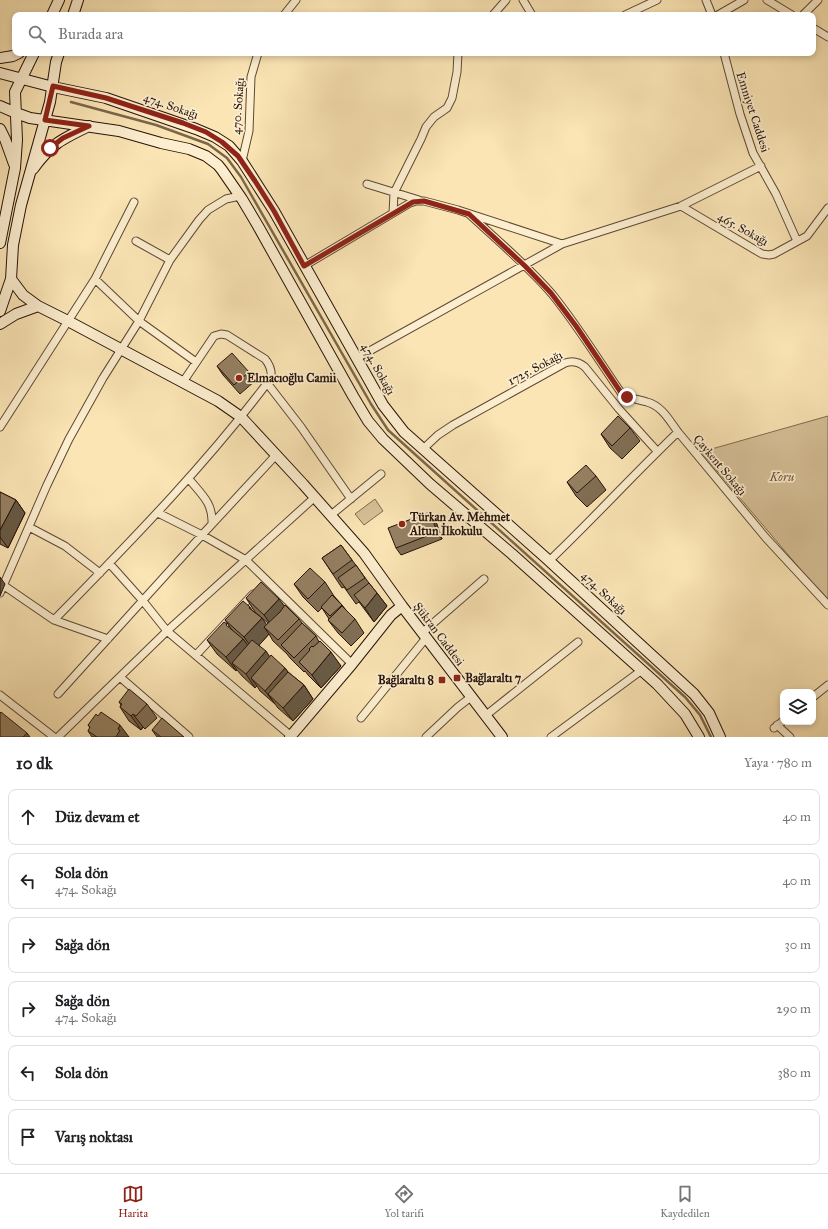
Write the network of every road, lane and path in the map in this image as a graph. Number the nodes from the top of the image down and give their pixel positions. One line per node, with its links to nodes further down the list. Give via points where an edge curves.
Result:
1 (59, 0): 11 (street)
2 (78, 0): 12 (street)
3 (296, 0): 13 (street)
4 (506, 0): 14 (street)
5 (523, 0): 15 (street)
6 (657, 0): 16 (street)
7 (706, 0): 17 (street)
8 (744, 0): 18 (street)
9 (768, 0): 19 (street)
10 (818, 0): 20 (street)
11 (53, 12)
12 (74, 12)
13 (286, 12)
14 (496, 12)
15 (530, 12)
16 (631, 12)
17 (711, 12)
18 (723, 12)
19 (787, 12)
20 (806, 12)
21 (816, 30): 22 (street)
22 (828, 37)
23 (13, 56): 29 (street)
24 (33, 56): 31 (street)
25 (58, 56): 32 (street)
26 (257, 56): 38 (street, 470. Sokağı, via 251,77 249,131)
27 (458, 56): 43 (street, via 452,98 447,108 434,117 426,127)
28 (725, 56): 39 (street, Emniyet Caddesi, via 745,128)
29 (0, 58)
30 (0, 73): 31 (street, 474. Sokağı)
31 (22, 78): 32 (street, 474. Sokağı); 34 (street, via 15,92)
32 (53, 86): 35 (street); 38 (street, 474. Sokağı, via 106,98 196,128 222,142)
33 (0, 106): 34 (street, 474. Sokağı)
34 (16, 113): 35 (street, 474. Sokağı); 40 (street)
35 (45, 120): 36 (street, 474. Sokağı); 41 (street)
36 (89, 126): 41 (street, via 63,138 50,148); 44 (street, 474. Sokağı, via 189,149 206,156 222,170)
37 (0, 129): 40 (street)
38 (242, 161): 56 (street, 474. Sokağı, via 274,211)
39 (761, 166): 47 (street); 52 (street, Emniyet Caddesi)
40 (15, 168): 53 (street)
41 (28, 177): 58 (street, via 13,246)
42 (367, 184): 43 (street)
43 (394, 192): 45 (street); 49 (street)
44 (240, 196): 55 (street, via 219,202 204,215); 104 (street, 474. Sokağı, via 274,252 353,396 378,433 430,484)
45 (420, 201): 49 (street, via 410,203); 50 (street)
46 (134, 202): 59 (street)
47 (681, 206): 52 (street, 465. Sokağı, via 765,255 774,254); 54 (street)
48 (828, 208): 52 (street, 465. Sokağı, via 807,236)
49 (393, 213): 56 (street)
50 (469, 214): 54 (street); 57 (street)
51 (136, 241): 55 (street)
52 (797, 241)
53 (0, 243)
54 (562, 244): 57 (street)
55 (170, 260): 63 (street)
56 (304, 266): 66 (street, 474. Sokağı)
57 (525, 266): 66 (street); 72 (street, via 564,310 622,394 652,403 662,410)
58 (11, 278): 60 (street, via 23,294); 61 (street)
59 (95, 279): 62 (street); 63 (street)
60 (38, 306): 62 (street); 64 (street, via 16,314)
61 (0, 311)
62 (68, 321): 65 (street); 71 (street)
63 (139, 321): 65 (street); 67 (street)
64 (0, 324)
65 (121, 349): 68 (street); 83 (street, via 69,439)
66 (357, 358): 73 (street, 474. Sokağı, via 390,415)
67 (196, 362): 68 (street); 69 (street, via 214,336 227,335 267,362 271,374)
68 (183, 382): 70 (street, via 218,401)
69 (267, 383): 70 (street); 79 (street)
70 (241, 418): 75 (street); 77 (street)
71 (0, 427)
72 (678, 432): 74 (street, Çaykent Sokağı); 96 (street, Çaykent Sokağı, via 766,538)
73 (423, 449): 74 (street, 1725. Sokağı, via 453,425 573,361 585,367); 86 (street, 474. Sokağı)
74 (657, 451): 86 (street, Çaykent Sokağı)
75 (276, 455): 78 (street); 82 (street)
76 (381, 474): 79 (street)
77 (189, 479): 80 (street); 82 (street, via 209,504)
78 (315, 497): 81 (street); 85 (street)
79 (351, 499): 81 (street)
80 (158, 512): 84 (street); 87 (street)
81 (331, 515): 97 (street, via 364,553)
82 (212, 523): 84 (street)
83 (29, 527): 89 (street, via 65,546); 90 (street)
84 (202, 535): 85 (street); 95 (street)
85 (246, 560): 92 (street); 99 (street)
86 (549, 561): 104 (street, 474. Sokağı)
87 (110, 563): 89 (street); 95 (street)
88 (0, 571): 90 (street)
89 (100, 573): 98 (street)
90 (8, 575): 93 (street)
91 (484, 579): 100 (street)
92 (266, 580): 103 (street); 105 (street)
93 (4, 585): 94 (street); 98 (street)
94 (0, 593)
95 (143, 601): 99 (street); 101 (street)
96 (828, 605)
97 (402, 606): 100 (street, Şükran Caddesi); 105 (street, Şükran Caddesi, via 390,615)
98 (54, 620): 101 (street)
99 (167, 631): 103 (street); 106 (street)
100 (424, 636): 111 (street, Şükran Caddesi); 113 (street)
101 (108, 639): 108 (street)
102 (578, 642): 112 (street)
103 (196, 655): 115 (street)
104 (648, 663): 121 (street); 122 (street, 474. Sokağı); 123 (street, 474. Sokağı, via 700,700)
105 (352, 664): 115 (street, Şükran Caddesi)
106 (120, 677): 117 (street); 118 (street)
107 (828, 685): 110 (street)
108 (58, 694)
109 (0, 695): 116 (street)
110 (816, 695)
111 (471, 697): 112 (street, Şükran Caddesi); 119 (street)
112 (485, 716): 120 (street, Şükran Caddesi)
113 (361, 718)
114 (778, 725): 124 (street)
115 (291, 736)
116 (54, 737)
117 (58, 737)
118 (189, 737)
119 (426, 737)
120 (502, 737)
121 (551, 737)
122 (699, 737)
123 (720, 737)
124 (790, 737)

